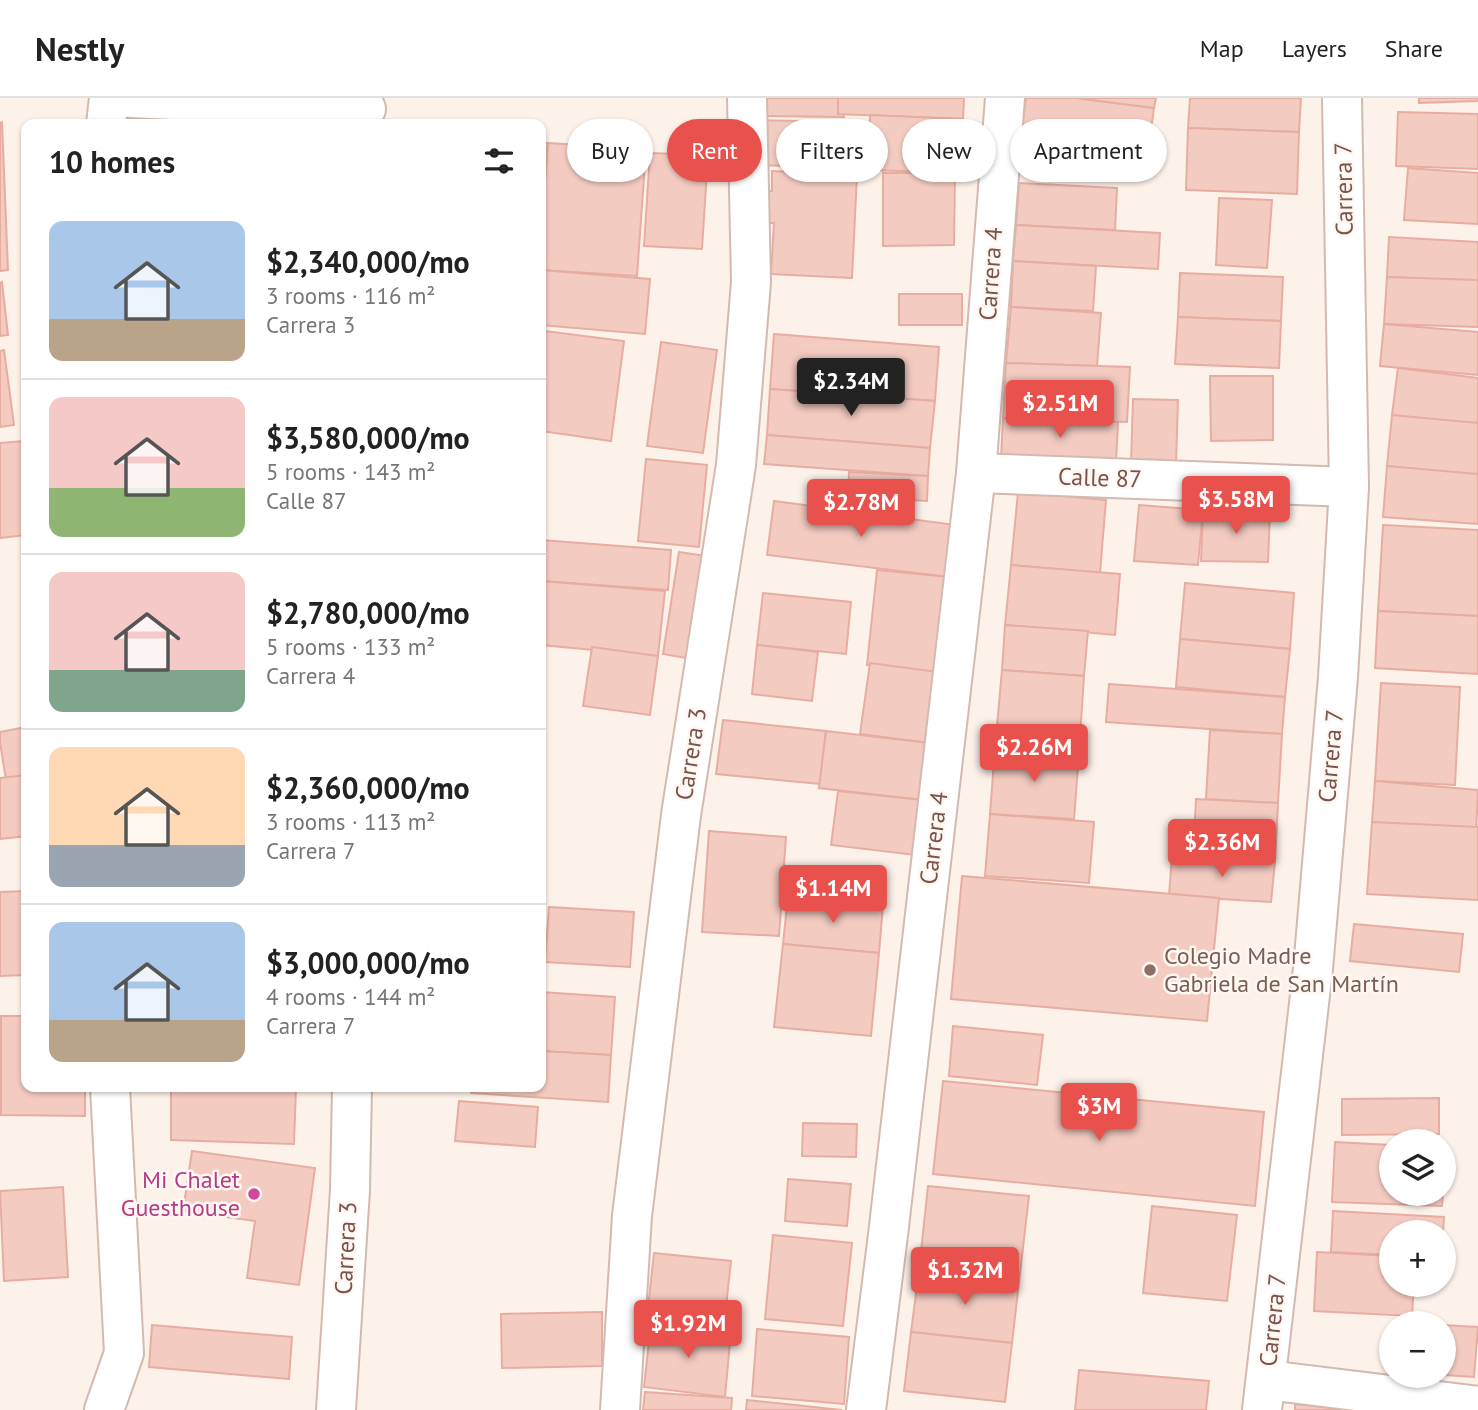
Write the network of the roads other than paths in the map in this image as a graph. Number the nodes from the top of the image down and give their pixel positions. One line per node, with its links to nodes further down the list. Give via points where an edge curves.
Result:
1 (109, 98): 7 (street)
2 (130, 98): 6 (street)
3 (747, 98): 16 (street, Carrera 3, via 751,282 736,465 681,815 632,1216)
4 (1005, 98): 8 (street, Carrera 4)
5 (1342, 98): 9 (street, Carrera 7)
6 (366, 110)
7 (107, 119)
8 (976, 473): 9 (street, Calle 87); 17 (street, Carrera 4)
9 (1349, 487): 12 (street, Carrera 7, via 1313,969)
10 (110, 1092): 14 (street, via 124,1353)
11 (352, 1092): 15 (street, Carrera 3)
12 (1264, 1395): 13 (street)
13 (1478, 1406)
14 (104, 1410)
15 (336, 1410)
16 (620, 1410)
17 (866, 1410)

